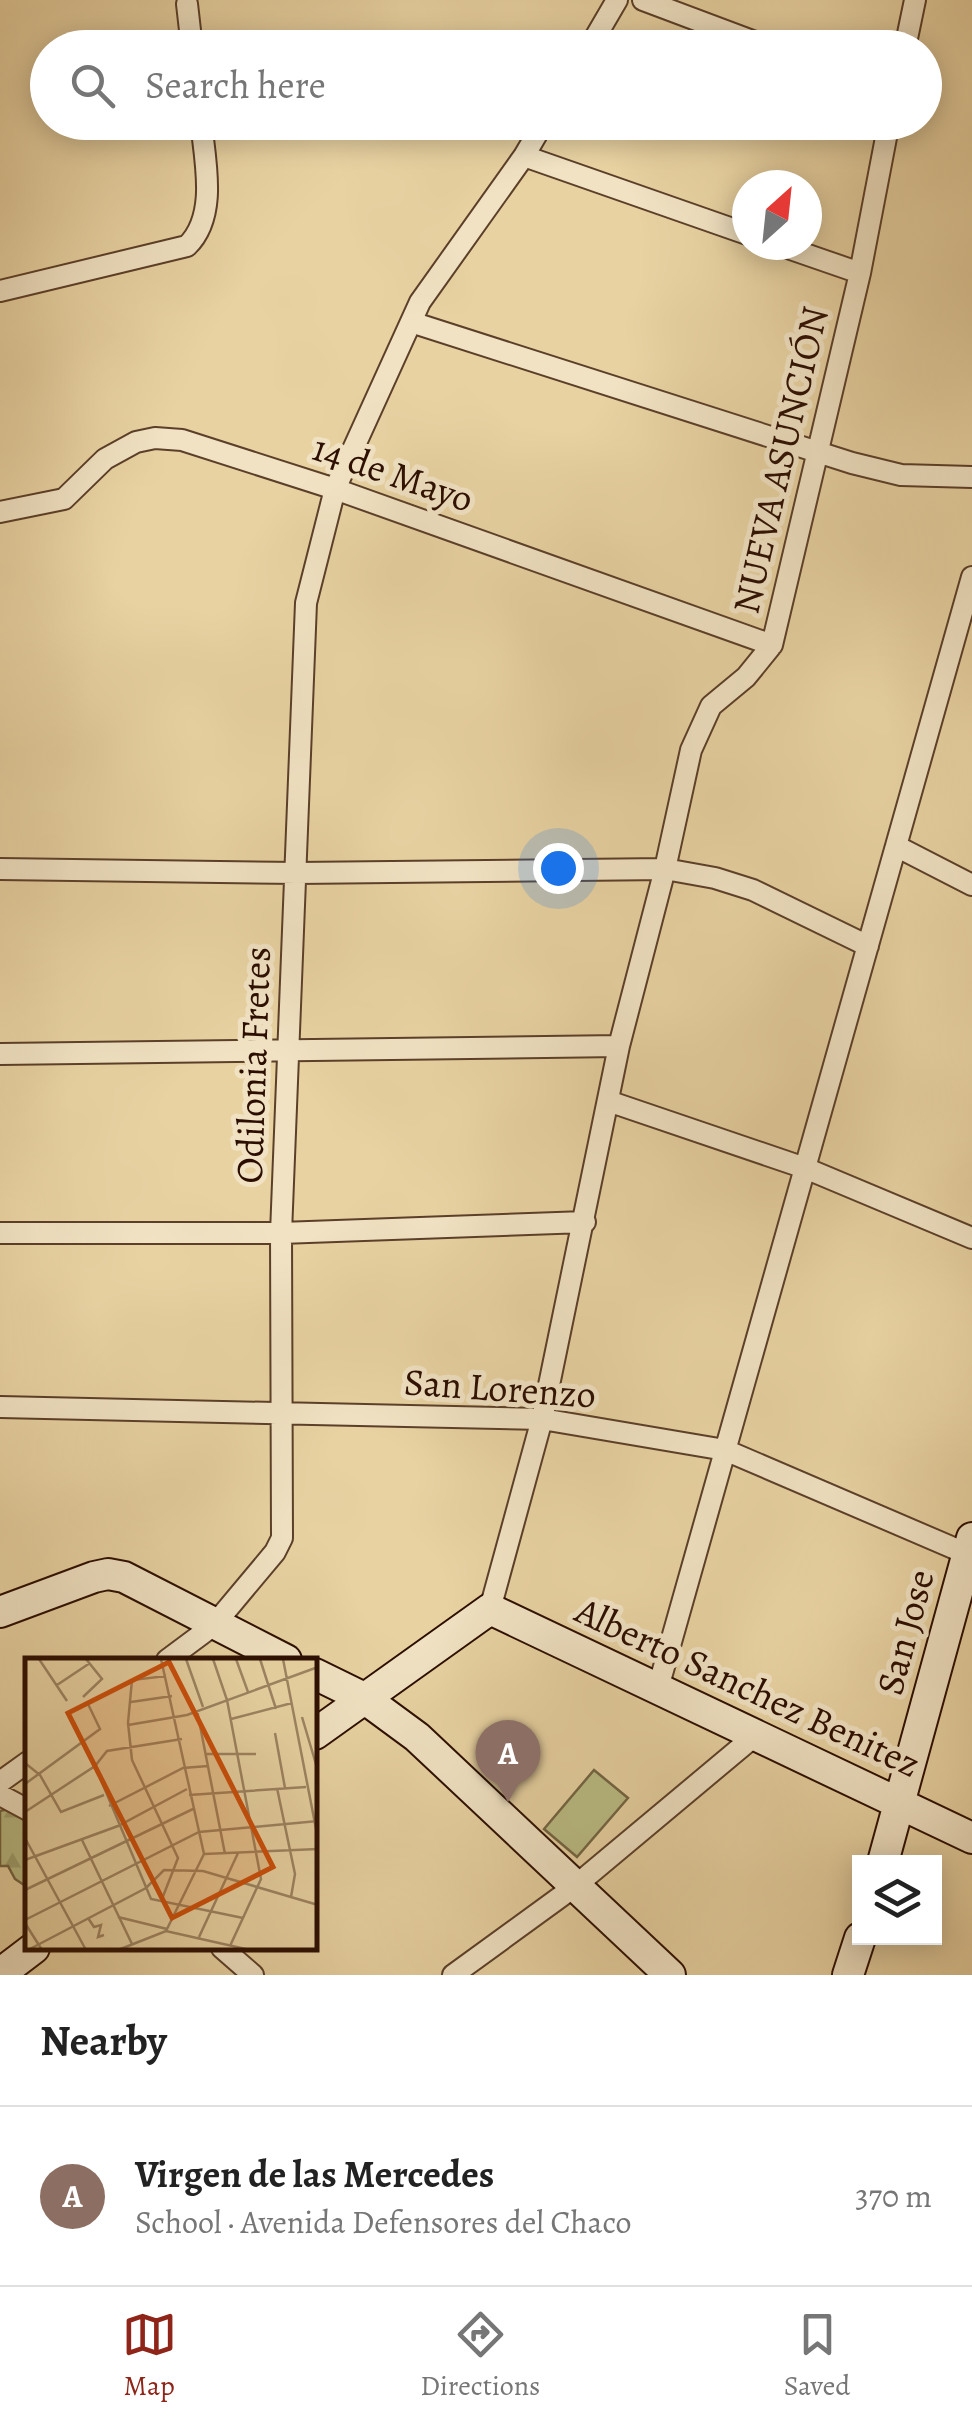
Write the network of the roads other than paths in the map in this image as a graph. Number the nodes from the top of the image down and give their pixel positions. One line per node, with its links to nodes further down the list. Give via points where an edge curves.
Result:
1 (617, 0): 6 (street)
2 (643, 0): 7 (street)
3 (915, 0): 8 (street)
4 (188, 4): 5 (street)
5 (190, 30)
6 (600, 30)
7 (724, 30)
8 (908, 30)
9 (203, 140): 16 (street, via 205,209 200,233 187,246)
10 (533, 140): 12 (street, Odilonia Fretes)
11 (886, 140): 15 (street, NUEVA ASUNCIÓN)
12 (524, 156): 13 (street); 17 (street, Odilonia Fretes)
13 (732, 229)
14 (821, 260): 15 (street)
15 (860, 274): 18 (street, NUEVA ASUNCIÓN)
16 (0, 291)
17 (411, 322): 18 (street); 20 (street, Odilonia Fretes)
18 (816, 451): 19 (street, via 901,474); 23 (street, NUEVA ASUNCIÓN)
19 (972, 478)
20 (335, 489): 21 (street, 14 de Mayo, via 182,440 155,438 105,459 64,499); 23 (street, 14 de Mayo); 27 (street, Odilonia Fretes, via 306,603)
21 (0, 515)
22 (972, 577): 24 (street)
23 (772, 645): 26 (street, NUEVA ASUNCIÓN, via 711,706 691,750)
24 (896, 846): 28 (street); 29 (street)
25 (0, 869): 27 (street)
26 (665, 870): 27 (street); 29 (street, via 752,890); 30 (street, NUEVA ASUNCIÓN)
27 (297, 872): 31 (street, Odilonia Fretes)
28 (972, 884)
29 (868, 946): 34 (street)
30 (619, 1046): 31 (street); 33 (street, NUEVA ASUNCIÓN)
31 (286, 1052): 32 (street); 37 (street, Odilonia Fretes)
32 (0, 1054)
33 (608, 1101): 34 (street); 35 (street, NUEVA ASUNCIÓN)
34 (805, 1168): 38 (street); 42 (street)
35 (585, 1222): 37 (street); 41 (street, NUEVA ASUNCIÓN)
36 (0, 1233): 37 (street)
37 (281, 1233): 40 (street, Odilonia Fretes)
38 (972, 1238)
39 (0, 1407): 40 (street, San Lorenzo)
40 (281, 1414): 41 (street, San Lorenzo); 46 (street, Odilonia Fretes, via 282,1538)
41 (542, 1419): 42 (street, San Lorenzo); 44 (street, NUEVA ASUNCIÓN)
42 (726, 1450): 43 (street, San Lorenzo); 50 (street)
43 (970, 1550): 57 (street, San Jose)
44 (490, 1609): 50 (street, Alberto Sanchez Benitez); 51 (street)
45 (0, 1612): 46 (street, via 108,1574)
46 (214, 1625): 47 (street, Odilonia Fretes); 48 (street)
47 (170, 1658)
48 (282, 1658)
49 (318, 1675): 51 (street)
50 (658, 1688): 53 (street, Alberto Sanchez Benitez)
51 (364, 1698): 52 (street); 61 (street, via 417,1737)
52 (318, 1732)
53 (757, 1734): 57 (street, Alberto Sanchez Benitez); 61 (street)
54 (25, 1764): 55 (street)
55 (0, 1782)
56 (0, 1795): 58 (street)
57 (900, 1804): 59 (street, Alberto Sanchez Benitez); 60 (street, San Jose)
58 (25, 1808)
59 (972, 1838)
60 (884, 1855)
61 (574, 1886): 67 (street); 68 (street)
62 (858, 1945): 69 (street)
63 (31, 1950): 65 (street)
64 (224, 1950): 66 (street)
65 (0, 1974)
66 (253, 1975)
67 (454, 1975)
68 (670, 1975)
69 (848, 1975)

